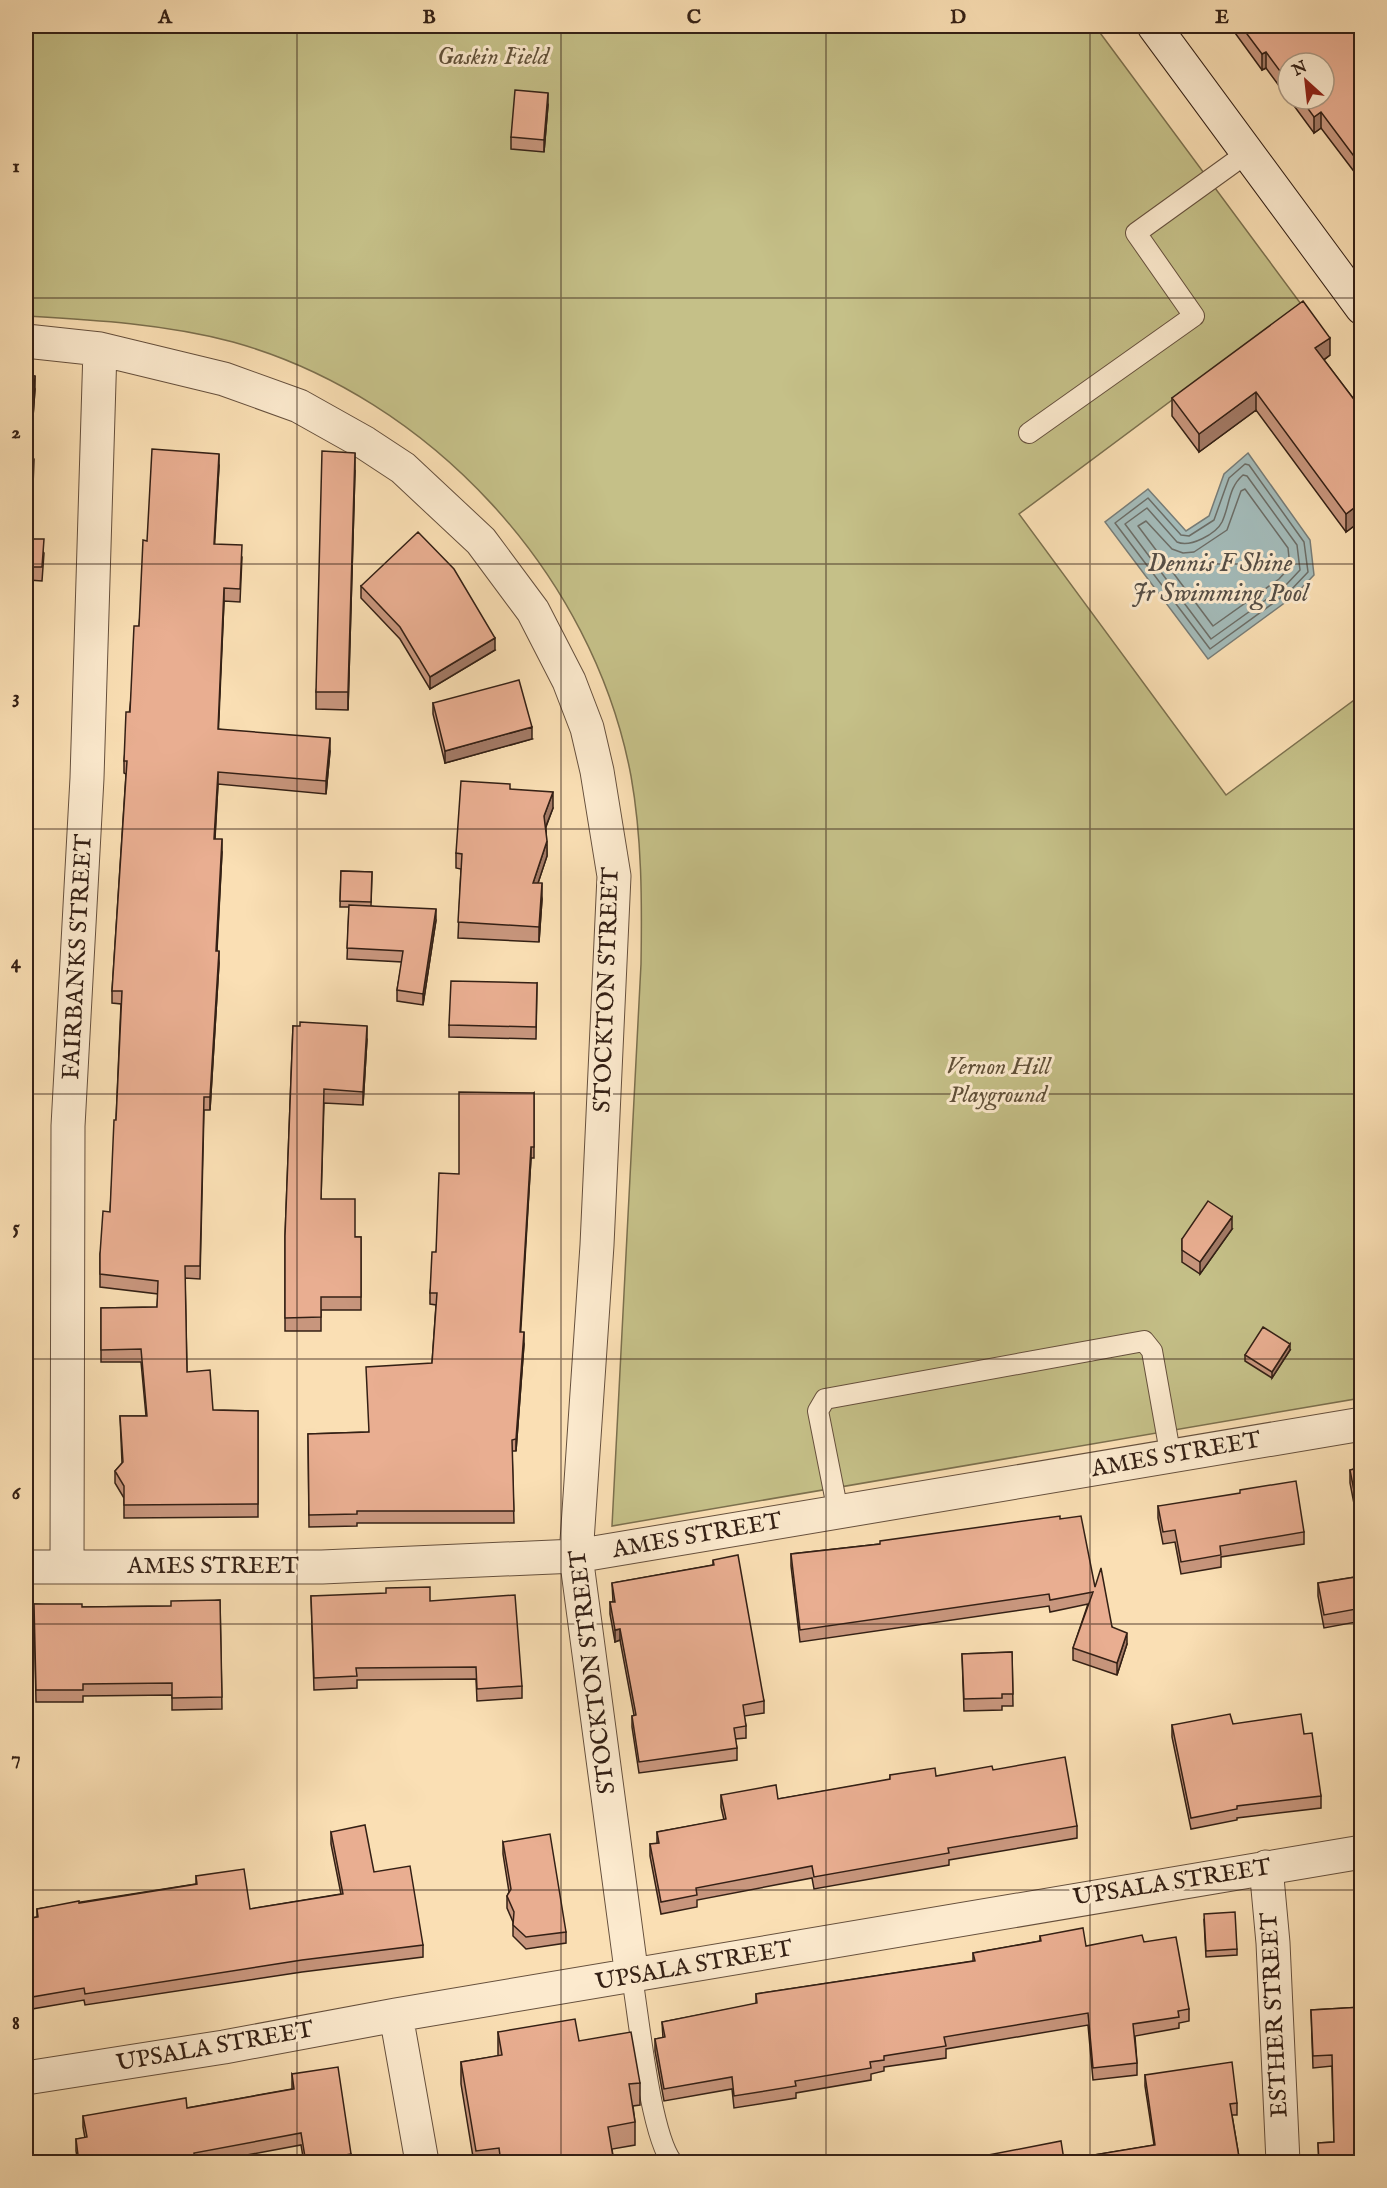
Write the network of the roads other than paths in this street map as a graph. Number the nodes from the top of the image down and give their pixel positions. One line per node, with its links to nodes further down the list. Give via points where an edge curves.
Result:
1 (1154, 26): 2 (street)
2 (1247, 153): 3 (street); 6 (lane, via 1136,233 1194,316)
3 (1362, 308)
4 (26, 341): 5 (street, STOCKTON STREET)
5 (100, 349): 10 (street, STOCKTON STREET, via 205,373 269,394 299,406 403,468 487,550 533,611 569,681 587,728 597,771 614,876 597,1245); 11 (street, FAIRBANKS STREET, via 87,778 68,1126)
6 (1029, 433)
7 (1362, 1424): 8 (street, AMES STREET)
8 (1171, 1458): 9 (street, AMES STREET); 9 (lane, via 1152,1351 1144,1341 825,1399 818,1411)
9 (838, 1512): 10 (street, AMES STREET)
10 (576, 1556): 11 (street, AMES STREET, via 322,1567); 15 (street, STOCKTON STREET)
11 (67, 1565): 12 (street, AMES STREET)
12 (26, 1567)
13 (1362, 1852): 14 (street, UPSALA STREET)
14 (1266, 1867): 15 (street, UPSALA STREET); 20 (street, ESTHER STREET)
15 (632, 1977): 16 (street, UPSALA STREET); 19 (lane, via 654,2108 664,2152)
16 (396, 2015): 17 (street, UPSALA STREET); 18 (street)
17 (26, 2078)
18 (423, 2163)
19 (672, 2163)
20 (1283, 2163)

